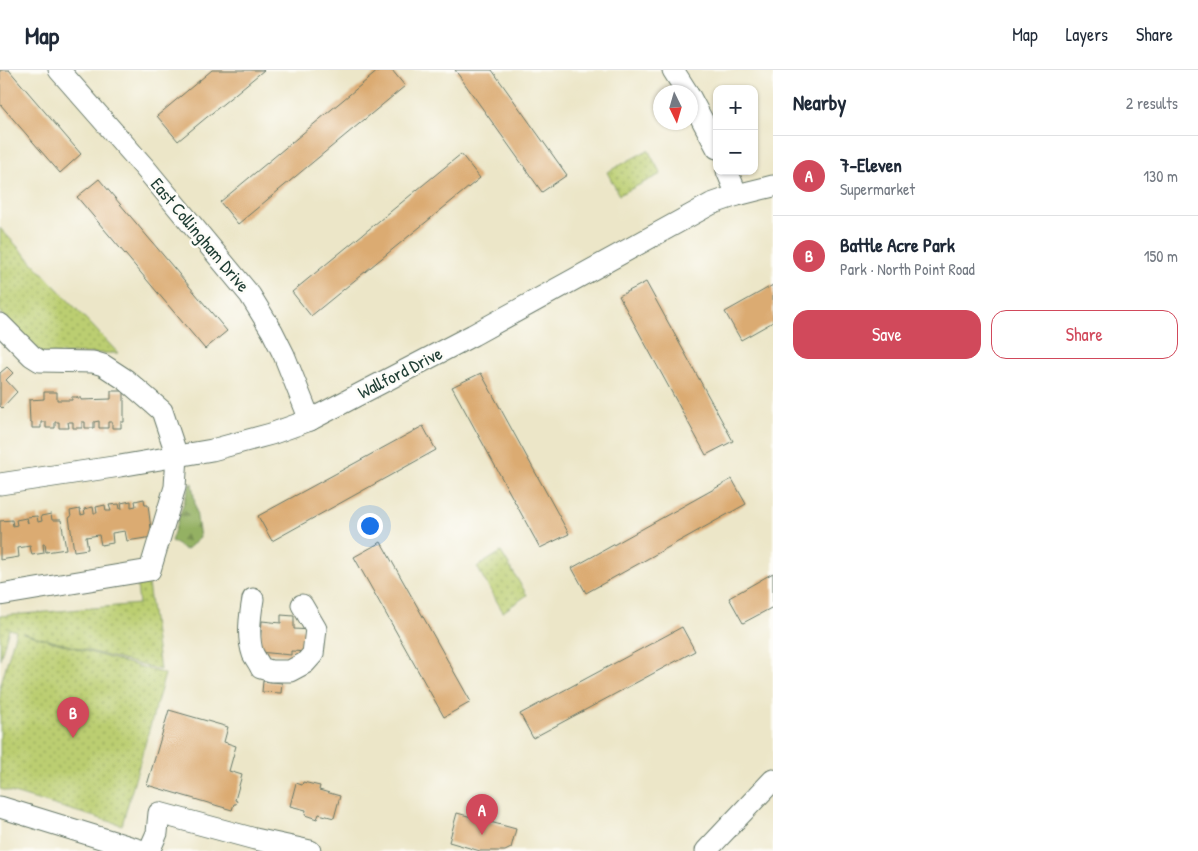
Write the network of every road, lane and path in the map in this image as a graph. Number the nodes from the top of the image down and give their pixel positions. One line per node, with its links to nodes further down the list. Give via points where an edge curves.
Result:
1 (59, 70): 10 (street, East Collingham Drive, via 250,295 284,355)
2 (673, 70): 3 (street)
3 (683, 85)
4 (698, 112): 5 (street)
5 (713, 140)
6 (729, 175): 8 (street)
7 (773, 186): 8 (street, Wallford Drive)
8 (737, 195): 10 (street, Wallford Drive, via 711,204)
9 (0, 324): 11 (street, via 40,361 93,362 126,380 162,411)
10 (310, 420): 11 (street, Wallford Drive, via 234,445)
11 (176, 456): 12 (street, Wallford Drive); 13 (street, via 175,487 150,570)
12 (0, 484)
13 (0, 595)
14 (253, 599): 15 (street, via 250,613 253,653 261,668 271,671 290,670 305,663 313,654 316,629)
15 (302, 605)
16 (773, 780): 22 (street)
17 (0, 807): 19 (street)
18 (264, 846): 20 (street, via 159,813 157,833); 21 (street)
19 (143, 851)
20 (149, 851)
21 (309, 851)
22 (706, 851)

